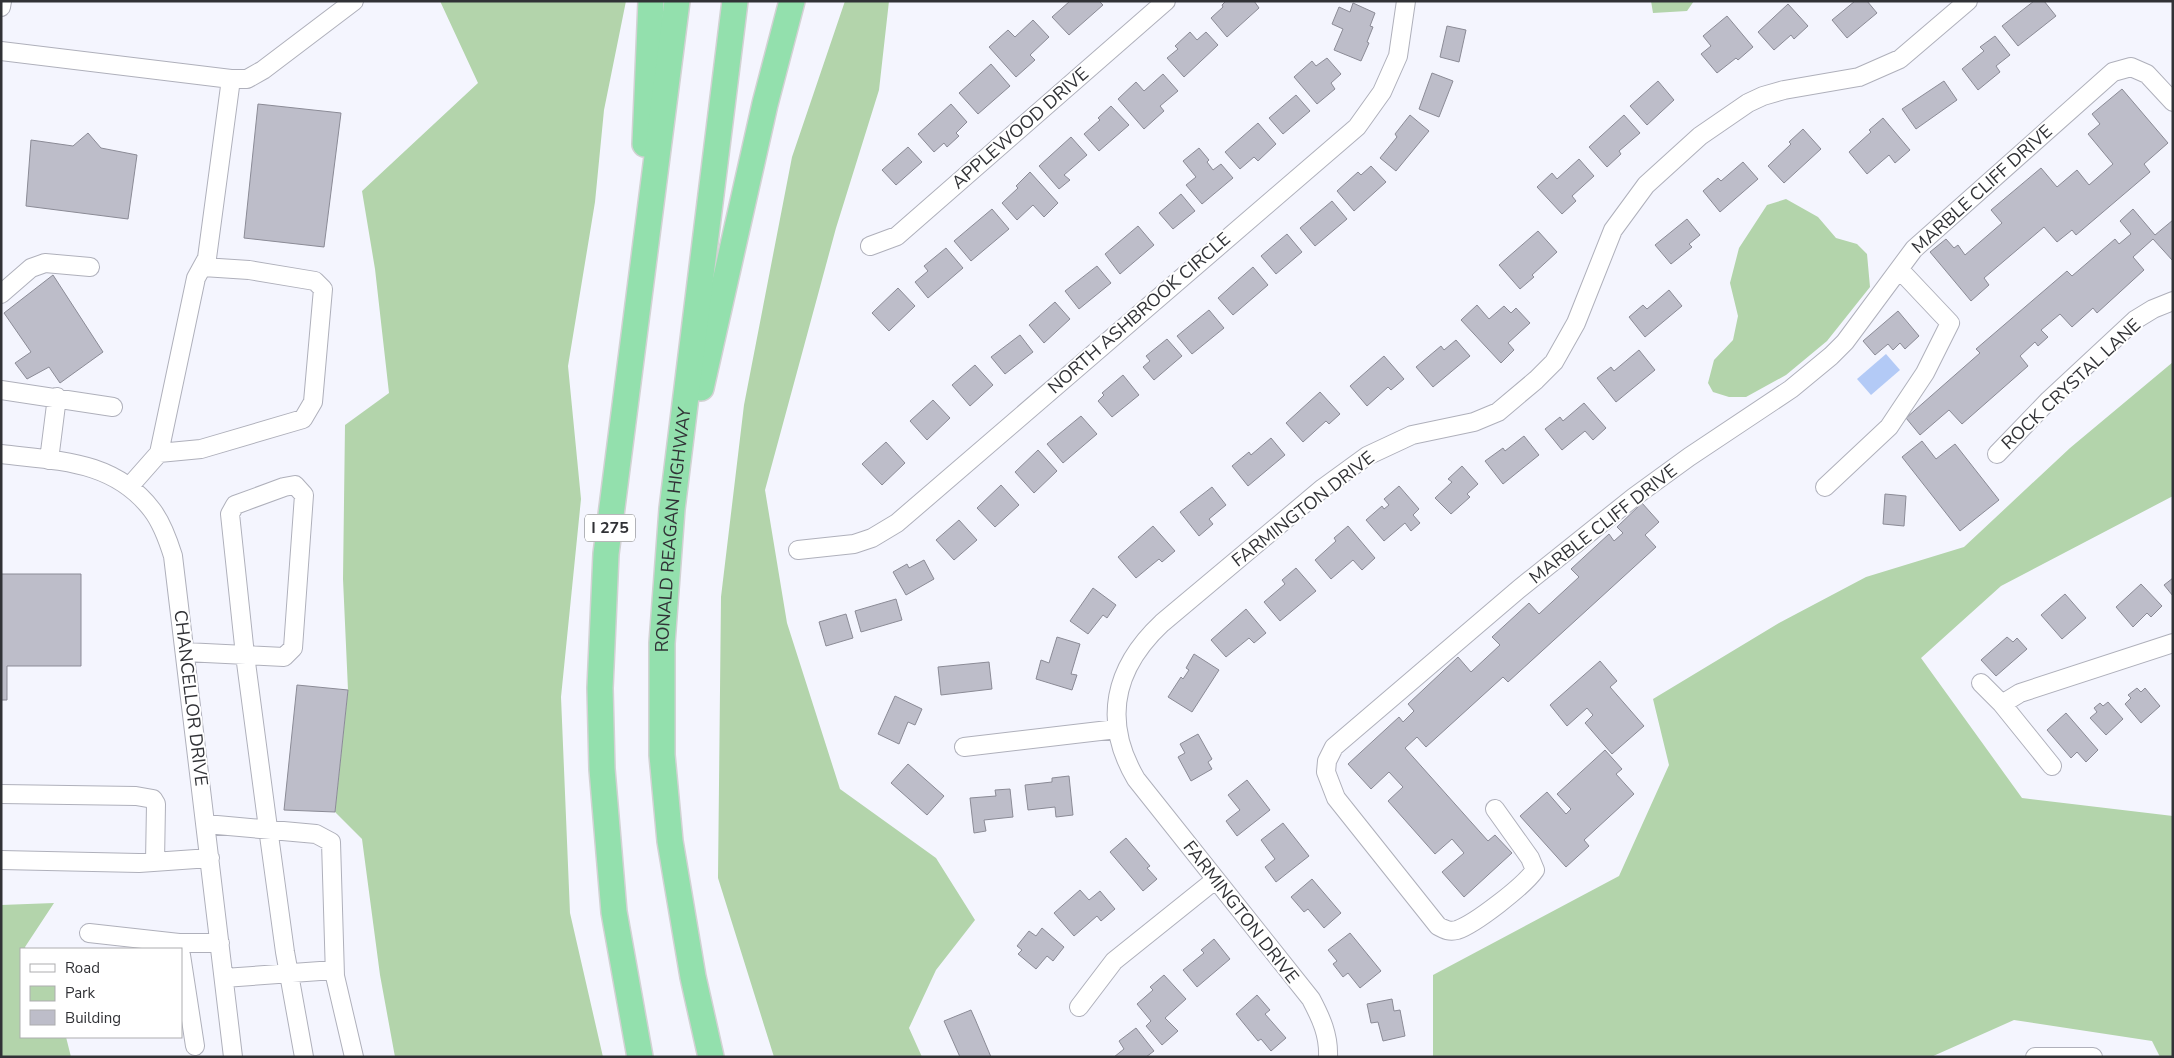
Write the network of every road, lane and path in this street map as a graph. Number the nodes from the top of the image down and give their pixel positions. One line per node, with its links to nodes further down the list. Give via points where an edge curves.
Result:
1 (2, 1): 10 (street)
2 (354, 1): 12 (street, via 263,70 247,79)
3 (651, 1): 20 (highway)
4 (677, 1): 20 (highway, I 275)
5 (735, 1): 30 (highway, RONALD REAGAN HIGHWAY)
6 (792, 1): 30 (highway, via 765,104)
7 (1166, 1): 14 (street, APPLEWOOD DRIVE, via 896,236)
8 (1406, 1): 31 (street, NORTH ASHBROOK CIRCLE, via 1398,56 1382,92 1357,126 1340,142 896,523 872,538 854,544)
9 (1968, 1): 37 (street, FARMINGTON DRIVE, via 1900,59 1859,77 1763,96 1700,136 1646,185 1613,230 1576,323 1554,362 1498,412 1450,428 1412,435 1367,456 1309,500 1144,640 1125,671 1119,690)
10 (1, 7)
11 (1, 50): 12 (street)
12 (230, 79): 16 (street, via 208,258)
13 (2173, 102): 17 (street, MARBLE CLIFF DRIVE, via 2147,74 2131,67 2113,72 1914,249)
14 (870, 246)
15 (90, 267): 18 (street, via 45,263 31,268)
16 (202, 267): 24 (street, via 196,278); 24 (street, via 249,270 315,281 323,289 313,402 303,419 201,449)
17 (1899, 269): 29 (street, via 1950,324 1926,372 1890,427); 41 (street, MARBLE CLIFF DRIVE, via 1831,356 1790,389 1634,497 1565,552 1334,746 1327,761 1326,772 1331,788 1341,805 1438,926 1447,931 1457,930 1476,920 1528,880 1535,870)
18 (1, 294)
19 (2173, 301): 26 (street, ROCK CRYSTAL LANE, via 2135,320 2049,400)
20 (637, 314): 61 (highway, I 275, via 606,554 600,688 602,770 614,912)
21 (1, 390): 22 (street)
22 (57, 397): 23 (street); 27 (street)
23 (114, 407)
24 (159, 453): 28 (street)
25 (1, 454): 27 (street, CHANCELLOR DRIVE)
26 (1997, 454)
27 (49, 460): 28 (street, CHANCELLOR DRIVE, via 101,470)
28 (129, 487): 33 (street, CHANCELLOR DRIVE, via 152,510 165,532 173,556)
29 (1825, 487)
30 (672, 509): 62 (highway, RONALD REAGAN HIGHWAY, via 662,643 662,755 670,842 693,977)
31 (798, 550)
32 (2173, 643): 36 (street, via 2020,693)
33 (185, 652): 34 (street); 42 (street, CHANCELLOR DRIVE)
34 (245, 655): 34 (street, via 284,657 293,648 304,495 295,486 284,487 231,509 230,528); 43 (street)
35 (1981, 683): 36 (street)
36 (2002, 704): 39 (street)
37 (1117, 729): 38 (street); 47 (street, FARMINGTON DRIVE, via 1128,765 1136,779)
38 (964, 747)
39 (2052, 766)
40 (1, 794): 46 (street, via 152,799 156,804)
41 (1496, 809)
42 (206, 824): 43 (street); 44 (street, CHANCELLOR DRIVE)
43 (268, 828): 53 (street, via 316,834 331,842); 54 (street)
44 (210, 858): 46 (street); 49 (street, CHANCELLOR DRIVE)
45 (1, 860): 46 (street)
46 (155, 862)
47 (1216, 880): 56 (street, via 1114,961); 63 (street, FARMINGTON DRIVE, via 1311,999 1327,1038)
48 (89, 933): 50 (street)
49 (220, 944): 51 (street); 55 (street, CHANCELLOR DRIVE)
50 (174, 948)
51 (182, 949)
52 (182, 962): 57 (street)
53 (334, 970): 54 (street); 60 (street)
54 (289, 972): 55 (street); 59 (street)
55 (224, 978): 58 (street, CHANCELLOR DRIVE)
56 (1079, 1007)
57 (195, 1046)
58 (233, 1057)
59 (304, 1057)
60 (354, 1057)
61 (640, 1057)
62 (711, 1057)
63 (1328, 1057)
64 (2035, 1057): 65 (street)
65 (2093, 1057)

